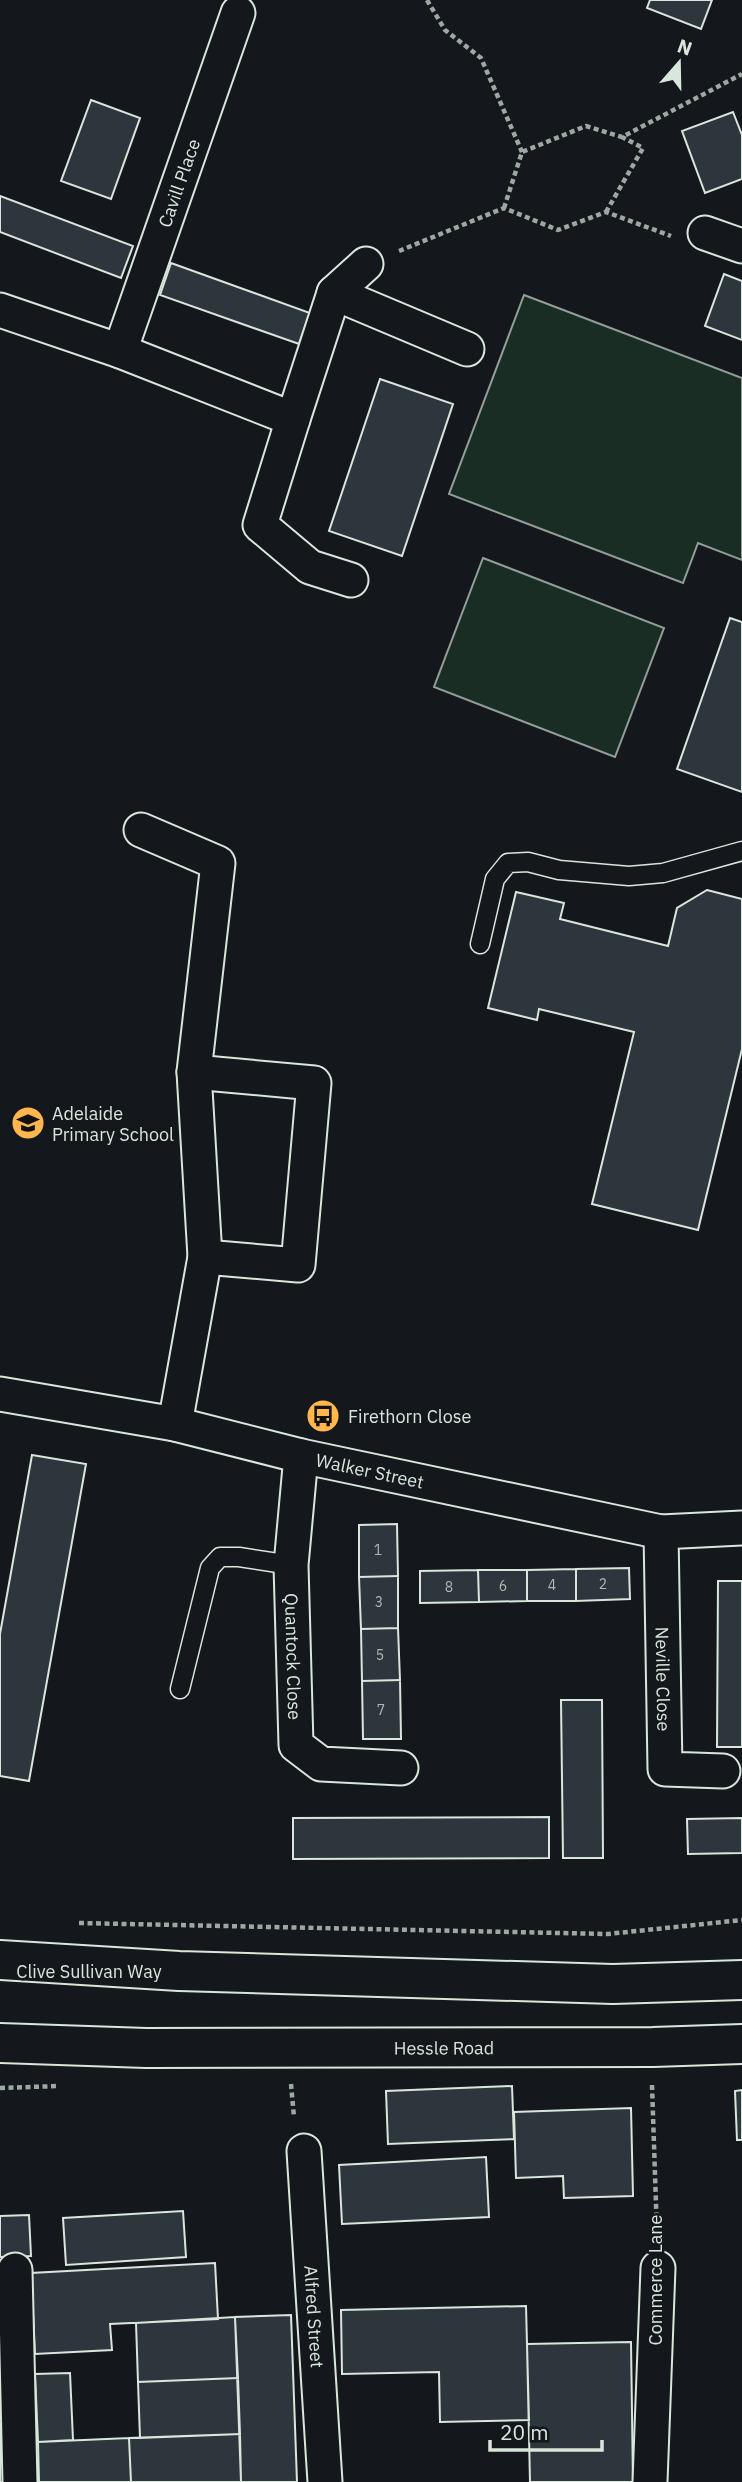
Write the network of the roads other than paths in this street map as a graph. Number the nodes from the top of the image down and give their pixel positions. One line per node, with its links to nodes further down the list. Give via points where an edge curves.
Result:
1 (238, 13): 8 (street, Cavill Place)
2 (705, 233): 3 (street)
3 (742, 246)
4 (366, 264): 5 (street)
5 (334, 293): 7 (street); 9 (street)
6 (0, 310): 8 (street)
7 (467, 349)
8 (120, 351): 9 (street)
9 (293, 419): 10 (street, via 260,525 310,566)
10 (351, 580)
11 (141, 830): 14 (street, via 218,863)
12 (742, 851): 13 (lane, via 663,873 629,876 508,863 495,879)
13 (480, 944)
14 (194, 1072): 15 (street); 15 (street, via 314,1083 298,1265)
15 (205, 1257): 17 (street)
16 (0, 1394): 17 (street, Walker Street)
17 (175, 1424): 18 (street, Walker Street)
18 (300, 1455): 20 (street, Walker Street); 21 (street, Quantock Close)
19 (742, 1528): 20 (street, Walker Street)
20 (661, 1532): 24 (street, Neville Close, via 665,1769)
21 (291, 1565): 22 (lane, via 220,1557 210,1568); 23 (street, Quantock Close, via 296,1745 321,1764)
22 (180, 1689)
23 (401, 1768)
24 (723, 1771)
25 (0, 1960): 26 (highway)
26 (179, 1970): 27 (highway, Clive Sullivan Way); 28 (highway, via 613,1984)
27 (0, 1971)
28 (742, 1980)
29 (0, 2043): 31 (highway)
30 (742, 2045): 31 (highway, Hessle Road)
31 (146, 2048): 32 (highway)
32 (0, 2057)
33 (304, 2151): 37 (street, Alfred Street)
34 (658, 2268): 38 (street, Commerce Lane)
35 (15, 2270): 36 (street)
36 (20, 2482)
37 (326, 2482)
38 (650, 2482)

